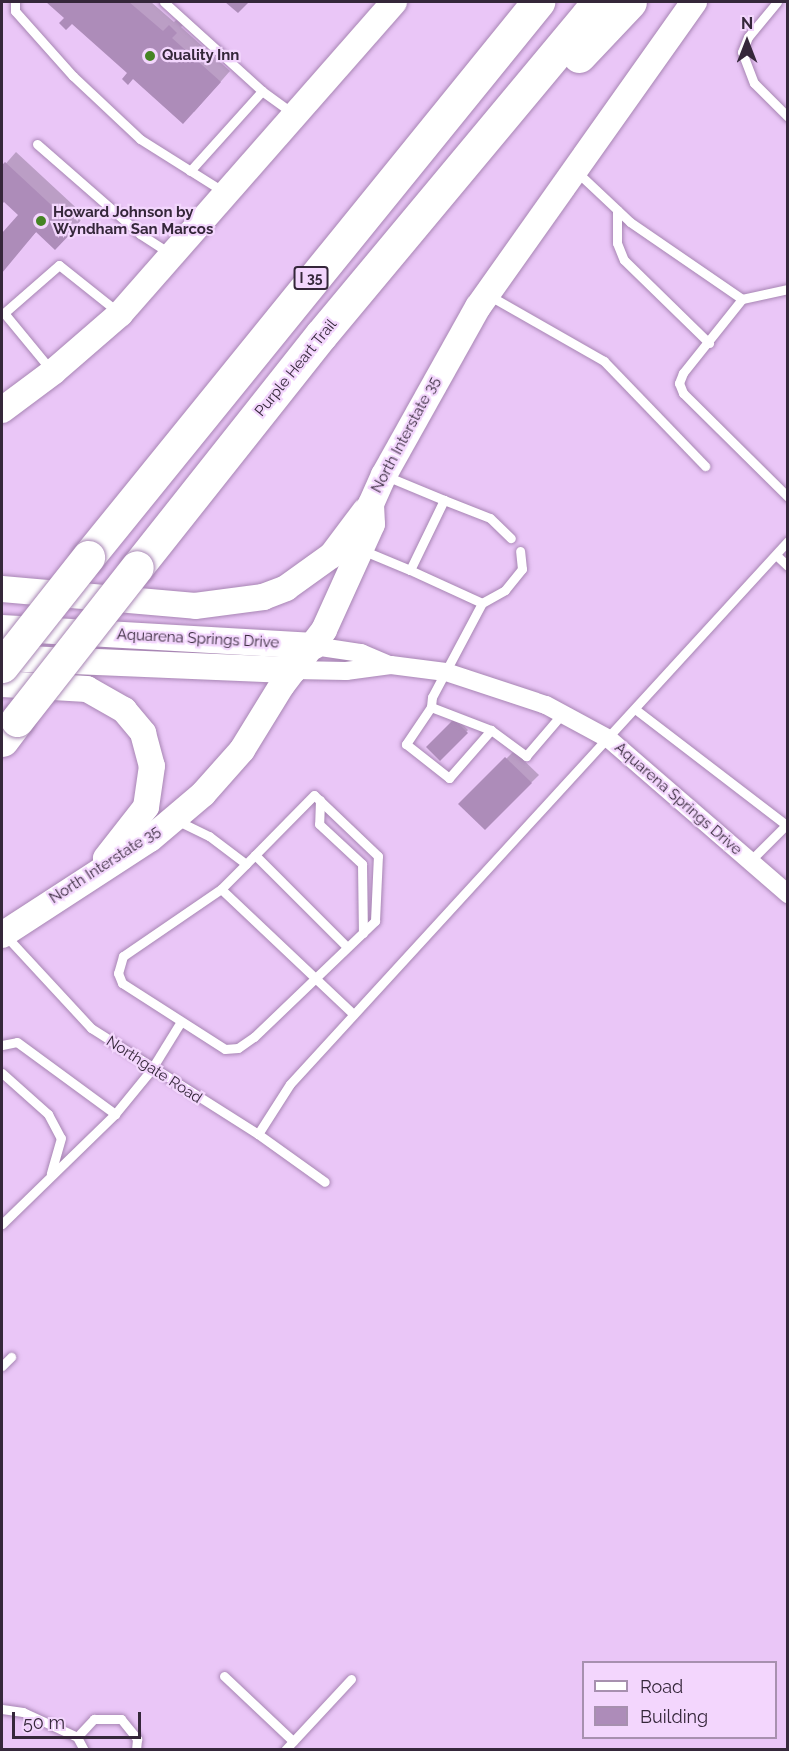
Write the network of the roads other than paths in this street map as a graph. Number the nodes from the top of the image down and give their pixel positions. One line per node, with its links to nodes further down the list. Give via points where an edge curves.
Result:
1 (15, 2): 16 (lane, via 15,10 73,76 140,139)
2 (164, 2): 11 (lane)
3 (531, 2): 10 (highway)
4 (538, 2): 10 (highway, I 35)
5 (598, 2): 19 (highway, Purple Heart Trail)
6 (630, 2): 19 (highway, via 445,200)
7 (694, 2): 15 (main road, North Interstate 35)
8 (391, 3): 12 (main road)
9 (772, 3): 13 (lane, via 742,52 754,83)
10 (476, 75): 46 (highway, I 35, bridge)
11 (262, 91): 12 (lane); 16 (lane)
12 (295, 115): 17 (main road)
13 (788, 117)
14 (36, 144): 20 (lane, via 140,234)
15 (573, 168): 18 (lane); 22 (main road, North Interstate 35)
16 (190, 171): 17 (lane)
17 (224, 192): 20 (main road)
18 (617, 210): 23 (lane); 25 (lane, via 617,243 624,260)
19 (402, 238): 53 (highway, Purple Heart Trail, bridge)
20 (171, 254): 24 (main road)
21 (788, 290): 23 (lane)
22 (488, 294): 28 (lane, via 604,361); 29 (main road, North Interstate 35, via 435,380)
23 (742, 299): 25 (lane)
24 (120, 314): 26 (main road); 26 (lane, via 59,265 4,313)
25 (709, 343): 30 (lane, via 683,373 683,393)
26 (53, 372): 27 (main road)
27 (2, 410)
28 (705, 466)
29 (384, 475): 31 (lane); 32 (main road, North Interstate 35)
30 (788, 496)
31 (444, 500): 33 (lane, via 490,518); 39 (lane)
32 (371, 504): 35 (main road, North Interstate 35, via 372,524); 40 (main road, via 332,555 293,583 263,597 195,606)
33 (511, 538)
34 (788, 541): 37 (lane)
35 (360, 549): 39 (lane); 43 (main road, North Interstate 35)
36 (520, 551): 41 (lane, via 522,569 505,590)
37 (776, 555): 38 (lane); 51 (lane)
38 (788, 566)
39 (410, 570): 41 (lane)
40 (6, 586)
41 (482, 603): 48 (lane)
42 (2, 628): 43 (main road, Aquarena Springs Drive)
43 (314, 646): 45 (street, Aquarena Springs Drive, via 361,653); 47 (main road, North Interstate 35)
44 (2, 658): 47 (main road, Aquarena Springs Drive)
45 (391, 665): 47 (street, Aquarena Springs Drive, via 346,671); 48 (street, Aquarena Springs Drive)
46 (2, 666)
47 (294, 670): 57 (main road, North Interstate 35, via 243,750)
48 (446, 672): 50 (lane); 52 (street, Aquarena Springs Drive, via 485,682)
49 (2, 684): 62 (main road, via 87,689 124,710 143,733 152,766 146,807)
50 (431, 707): 54 (lane); 54 (lane, via 406,744 449,778)
51 (635, 709): 55 (lane); 58 (lane)
52 (562, 714): 54 (lane, via 526,756); 55 (street, Aquarena Springs Drive)
53 (9, 730)
54 (491, 730)
55 (609, 739): 60 (street, Aquarena Springs Drive); 69 (lane)
56 (320, 800): 59 (lane, via 314,795); 65 (lane, via 319,824 362,864); 65 (lane, via 378,856 375,921)
57 (174, 819): 61 (lane, via 210,836); 62 (main road, North Interstate 35)
58 (787, 824): 60 (lane)
59 (255, 855): 61 (lane); 67 (lane)
60 (750, 861): 64 (street, Aquarena Springs Drive)
61 (246, 864): 63 (lane)
62 (95, 873): 66 (main road, North Interstate 35)
63 (221, 889): 68 (lane); 70 (lane, via 123,956 118,973 122,983)
64 (788, 894)
65 (363, 933): 67 (lane)
66 (2, 934): 72 (lane, Northgate Road, via 91,1028)
67 (347, 947): 68 (lane)
68 (318, 978): 69 (lane); 70 (lane, via 238,1048 225,1049)
69 (353, 1014): 75 (lane, via 290,1084)
70 (180, 1023): 72 (lane)
71 (2, 1045): 74 (lane, via 17,1042)
72 (151, 1070): 74 (lane); 75 (lane, Northgate Road)
73 (2, 1073): 76 (lane, via 48,1114 61,1138)
74 (115, 1114): 76 (lane)
75 (258, 1134): 77 (lane, Northgate Road)
76 (50, 1176): 78 (lane)
77 (325, 1182)
78 (2, 1224)
79 (11, 1356): 80 (lane)
80 (2, 1366)
81 (224, 1676): 85 (lane)
82 (351, 1679): 85 (lane)
83 (2, 1708): 84 (lane, via 23,1712)
84 (77, 1737): 86 (lane); 87 (lane, via 94,1719 121,1719 137,1739)
85 (293, 1741): 88 (lane)
86 (84, 1749)
87 (136, 1749)
88 (285, 1749)

